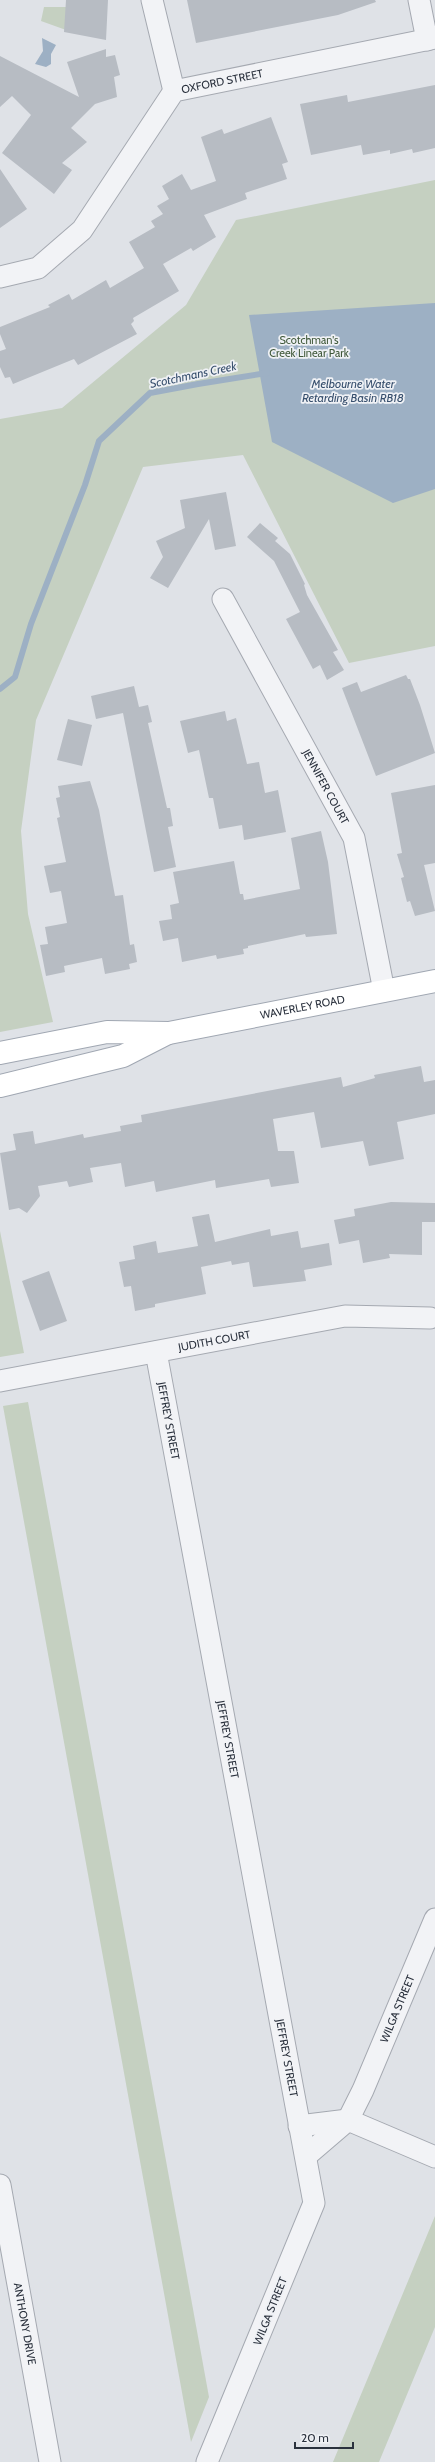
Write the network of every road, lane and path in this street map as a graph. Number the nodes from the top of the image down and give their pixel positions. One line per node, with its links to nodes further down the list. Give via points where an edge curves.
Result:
1 (152, 0): 4 (street)
2 (419, 0): 3 (street)
3 (431, 39): 4 (street, OXFORD STREET)
4 (174, 91): 5 (street, OXFORD STREET, via 82,230 38,268)
5 (0, 277)
6 (223, 599): 8 (street, JENNIFER COURT, via 354,838)
7 (435, 981): 8 (main road, WAVERLEY ROAD)
8 (384, 991): 9 (main road, WAVERLEY ROAD)
9 (169, 1032): 10 (main road, WAVERLEY ROAD, via 107,1032); 11 (main road, WAVERLEY ROAD, via 123,1056)
10 (0, 1053)
11 (0, 1086)
12 (430, 1318): 13 (street, JUDITH COURT, via 345,1316)
13 (156, 1352): 14 (street, JUDITH COURT); 17 (street, JEFFREY STREET)
14 (0, 1381)
15 (435, 1920): 16 (street, WILGA STREET)
16 (348, 2120): 17 (street); 18 (street, WILGA STREET); 19 (street)
17 (299, 2126): 18 (street, WILGA STREET)
18 (306, 2156): 22 (street, WILGA STREET, via 314,2203)
19 (435, 2157)
20 (0, 2185): 21 (street, ANTHONY DRIVE)
21 (50, 2462)
22 (207, 2462)

